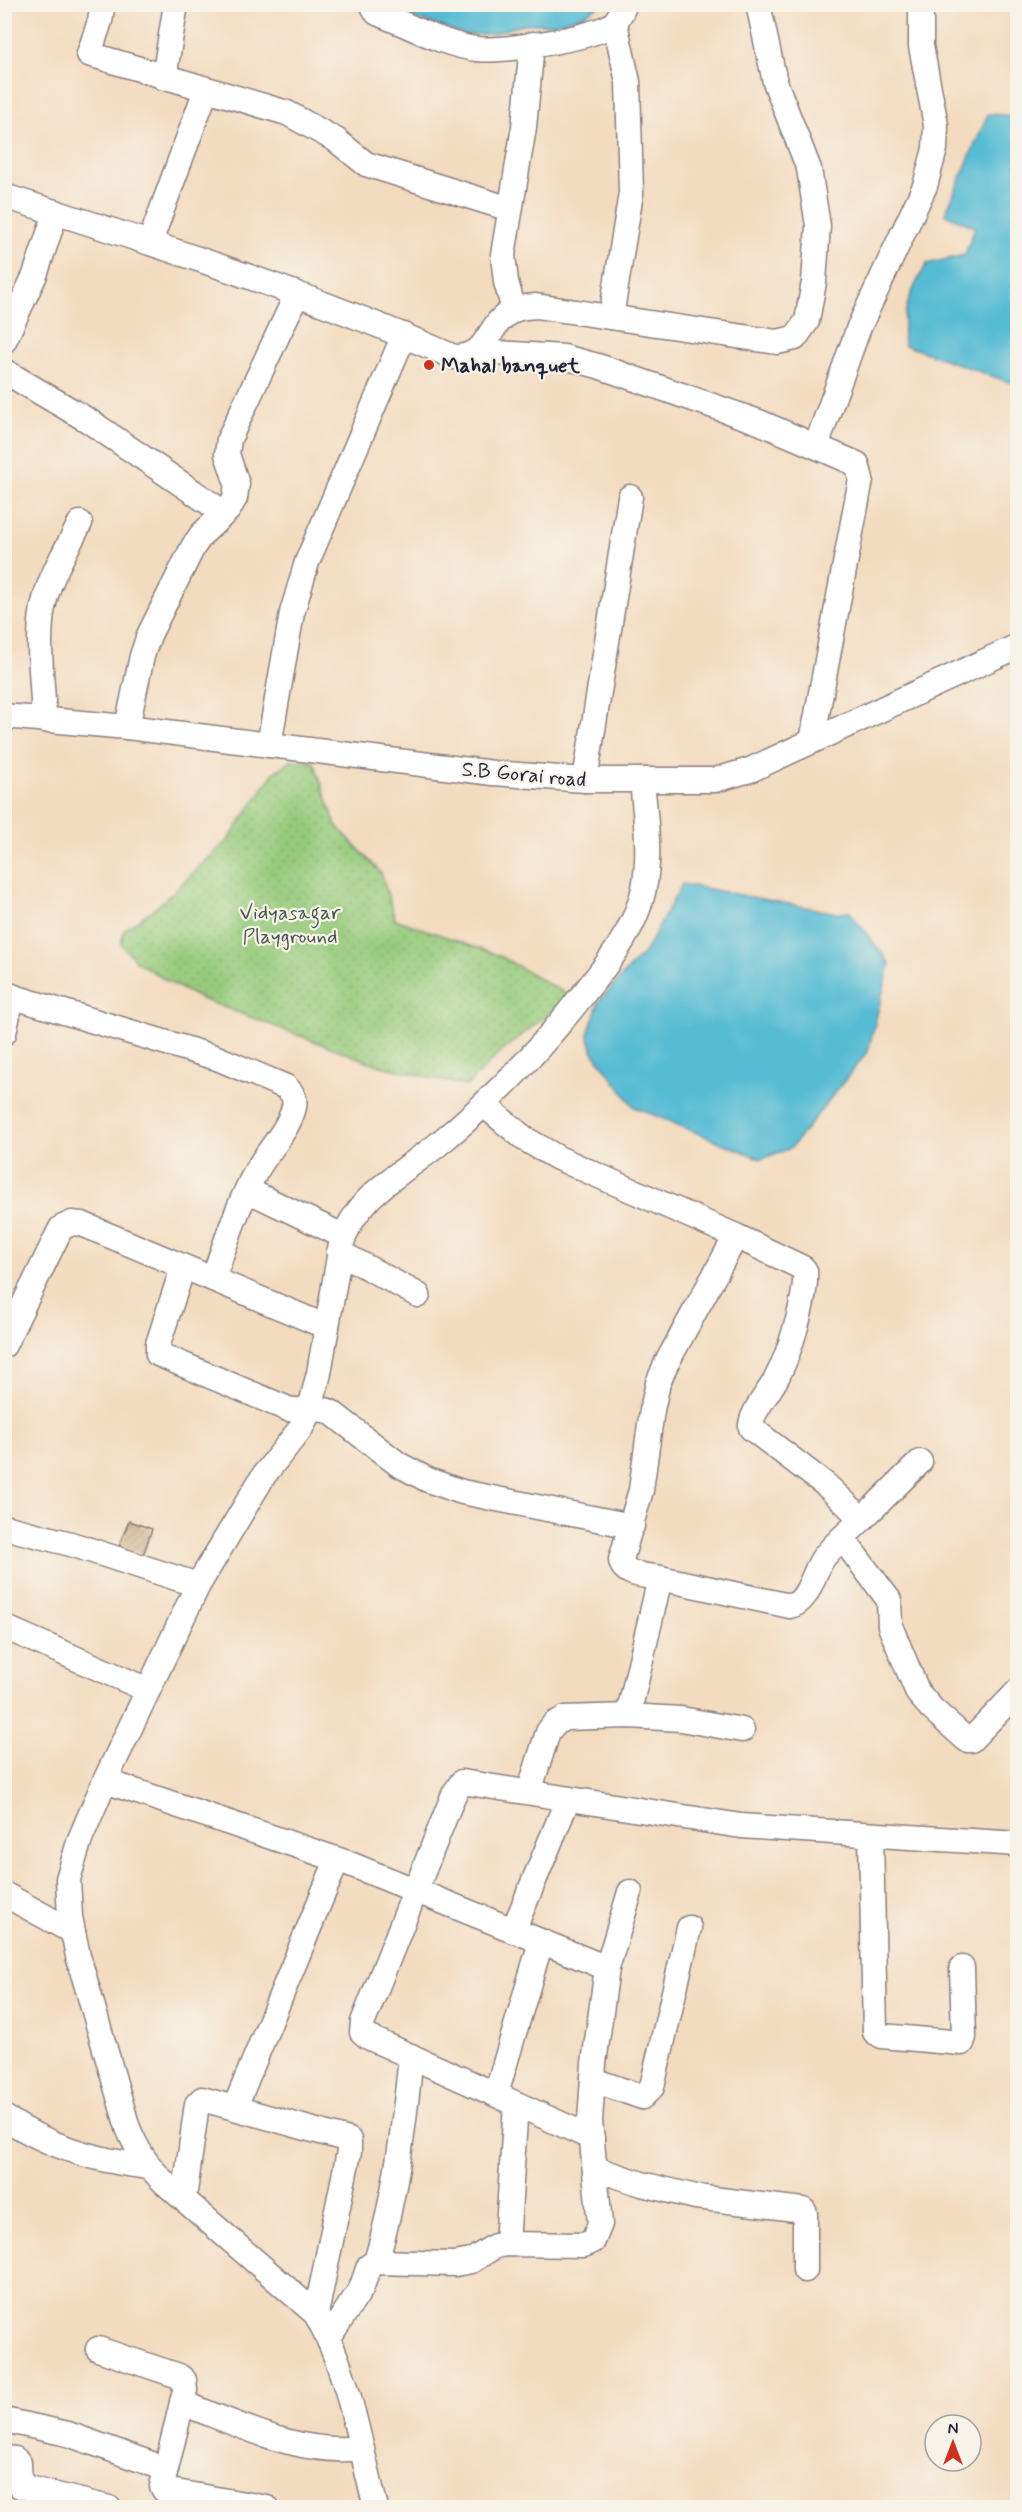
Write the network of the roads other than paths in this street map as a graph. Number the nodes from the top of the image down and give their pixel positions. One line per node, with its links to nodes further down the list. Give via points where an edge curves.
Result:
1 (103, 4): 8 (street, via 89,54)
2 (176, 4): 8 (street)
3 (372, 4): 7 (street, via 377,13 456,45 504,49)
4 (758, 4): 16 (street, via 775,82 809,169 818,226 807,321 795,338 777,342)
5 (921, 4): 21 (street, via 921,46 936,125 935,149 925,186 859,327)
6 (620, 14): 7 (street, via 597,32); 16 (street, via 628,82 631,193)
7 (532, 44): 11 (street, via 524,127)
8 (164, 78): 9 (street)
9 (206, 90): 11 (street, via 287,113 336,140 366,164); 13 (street)
10 (4, 196): 12 (street)
11 (510, 209): 15 (street, via 502,255)
12 (56, 212): 13 (street); 18 (street, via 35,275)
13 (150, 242): 14 (street)
14 (297, 294): 17 (street); 23 (street, via 229,439 227,454 237,484 235,498)
15 (514, 310): 16 (street, via 536,306); 19 (street, via 498,321)
16 (611, 317)
17 (404, 335): 19 (street, via 454,357); 30 (street, via 307,562 292,613)
18 (4, 341)
19 (478, 352): 21 (street, via 564,357 598,366)
20 (4, 370): 23 (street, via 89,421)
21 (816, 446): 29 (street, via 857,464 861,478)
22 (630, 497): 31 (street)
23 (224, 513): 28 (street, via 193,548 149,635)
24 (80, 523): 26 (street, via 44,602)
25 (1017, 646): 29 (street, S.B Gorai road)
26 (44, 720): 27 (street, S.B Gorai road); 28 (street, S.B Gorai road)
27 (6, 722)
28 (127, 727): 30 (street, S.B Gorai road)
29 (812, 741): 32 (street, S.B Gorai road, via 750,770 715,780)
30 (269, 744): 31 (street, S.B Gorai road, via 493,773)
31 (585, 780): 32 (street, S.B Gorai road)
32 (642, 780): 35 (street, via 648,858 636,915 609,963 590,987 537,1051)
33 (8, 995): 34 (street); 36 (street, via 207,1055 286,1087 295,1101 290,1118)
34 (4, 1033)
35 (484, 1105): 37 (street, via 525,1139 558,1158); 38 (street, via 375,1192 359,1208)
36 (247, 1190): 38 (street); 40 (street)
37 (736, 1236): 46 (street, via 806,1271 790,1348 752,1419 751,1428 826,1485); 47 (street, via 658,1383)
38 (341, 1244): 41 (street); 42 (street)
39 (183, 1267): 40 (street); 43 (street, via 82,1224 66,1225); 44 (street, via 158,1344 159,1354 288,1409)
40 (213, 1279): 42 (street)
41 (418, 1294)
42 (327, 1327): 44 (street)
43 (4, 1345)
44 (310, 1409): 47 (street, via 331,1412 398,1464 428,1480 462,1492); 51 (street, via 301,1428 264,1475)
45 (920, 1462): 46 (street)
46 (862, 1519): 49 (street)
47 (632, 1526): 50 (street, via 622,1566)
48 (4, 1527): 51 (street, via 71,1544)
49 (842, 1538): 50 (street, via 824,1557 803,1599 796,1605); 54 (street, via 889,1600 890,1626 918,1693 967,1740)
50 (660, 1578): 55 (street)
51 (198, 1586): 53 (street)
52 (4, 1627): 53 (street)
53 (148, 1690): 57 (street)
54 (1017, 1691)
55 (628, 1716): 56 (street, via 681,1719); 58 (street, via 566,1718 554,1724)
56 (742, 1730)
57 (105, 1781): 62 (street); 68 (street, via 80,1839 69,1879)
58 (529, 1792): 59 (street); 63 (street, via 462,1782)
59 (568, 1799): 60 (street, via 741,1827); 67 (street)
60 (871, 1835): 61 (street); 71 (street, via 875,2032 882,2036 962,2043)
61 (1017, 1844)
62 (337, 1860): 63 (street); 75 (street)
63 (416, 1891): 67 (street); 72 (street, via 361,2027 368,2037)
64 (630, 1892): 70 (street)
65 (4, 1894): 68 (street)
66 (689, 1928): 73 (street, via 652,2087 642,2097)
67 (513, 1930): 69 (street)
68 (74, 1932): 78 (street, via 128,2128)
69 (541, 1942): 70 (street); 74 (street)
70 (607, 1968): 73 (street)
71 (962, 1968)
72 (411, 2056): 74 (street); 82 (street, via 403,2138)
73 (593, 2080): 77 (street)
74 (506, 2099): 77 (street); 81 (street)
75 (235, 2107): 80 (street, via 207,2099 197,2104); 84 (street, via 349,2140)
76 (4, 2117): 78 (street, via 81,2155)
77 (592, 2138): 79 (street)
78 (149, 2167): 80 (street)
79 (596, 2169): 81 (street, via 600,2224 593,2241 584,2245); 83 (street, via 696,2196 803,2210)
80 (184, 2199): 84 (street)
81 (507, 2244): 82 (street, via 455,2264)
82 (376, 2262): 85 (street, via 369,2266 361,2289)
83 (805, 2270)
84 (315, 2314): 85 (street)
85 (329, 2337): 89 (street)
86 (99, 2349): 87 (street, via 179,2376 185,2384)
87 (182, 2403): 89 (street, via 302,2446 343,2451); 91 (street)
88 (4, 2420): 91 (street, via 69,2434)
89 (361, 2448): 94 (street)
90 (4, 2458): 92 (street, via 19,2463 20,2486)
91 (166, 2469): 93 (street, via 162,2486 168,2492)
92 (109, 2508)
93 (267, 2508)
94 (376, 2508)

